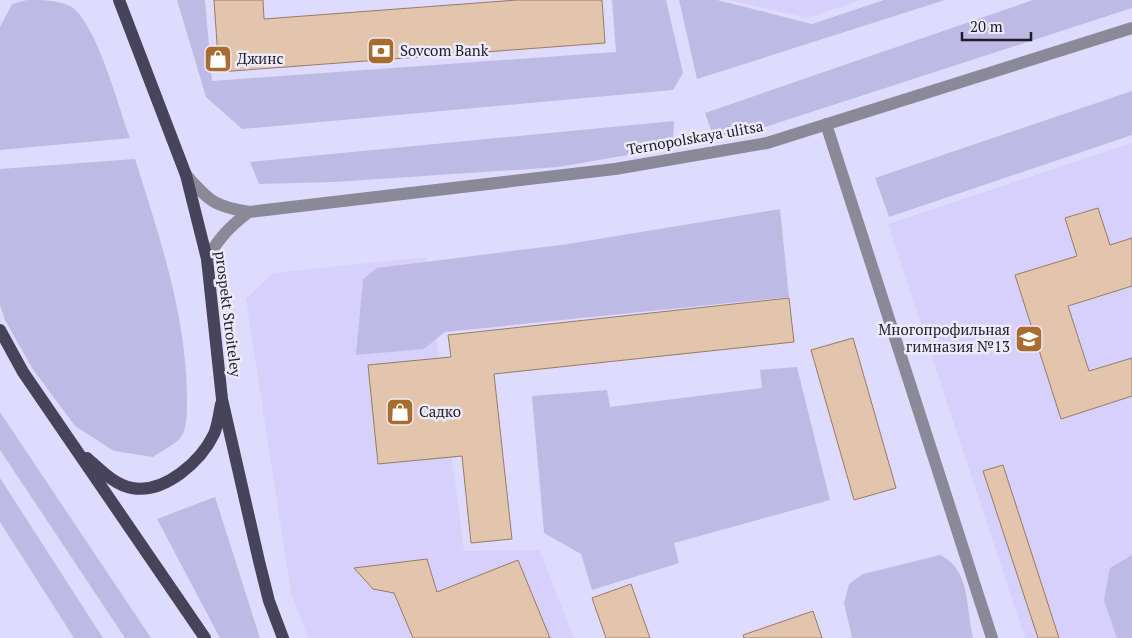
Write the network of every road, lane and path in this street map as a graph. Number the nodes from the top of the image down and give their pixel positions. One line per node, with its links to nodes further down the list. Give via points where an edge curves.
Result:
1 (118, 3): 4 (main road, prospekt Stroiteley)
2 (1132, 28): 3 (street, Ternopolskaya ulitsa)
3 (826, 124): 5 (street, Ternopolskaya ulitsa, via 767,143 624,167); 12 (street)
4 (186, 175): 5 (street, Ternopolskaya ulitsa, via 207,199 227,208); 6 (main road, prospekt Stroiteley)
5 (249, 212): 6 (street, via 230,226)
6 (207, 259): 8 (main road, prospekt Stroiteley)
7 (0, 330): 9 (main road, via 23,372)
8 (222, 399): 9 (main road, via 214,433 199,459 176,477 152,487 131,488 108,477); 11 (main road, prospekt Stroiteley, via 259,562)
9 (69, 441): 10 (main road)
10 (204, 638)
11 (283, 638)
12 (992, 638)

